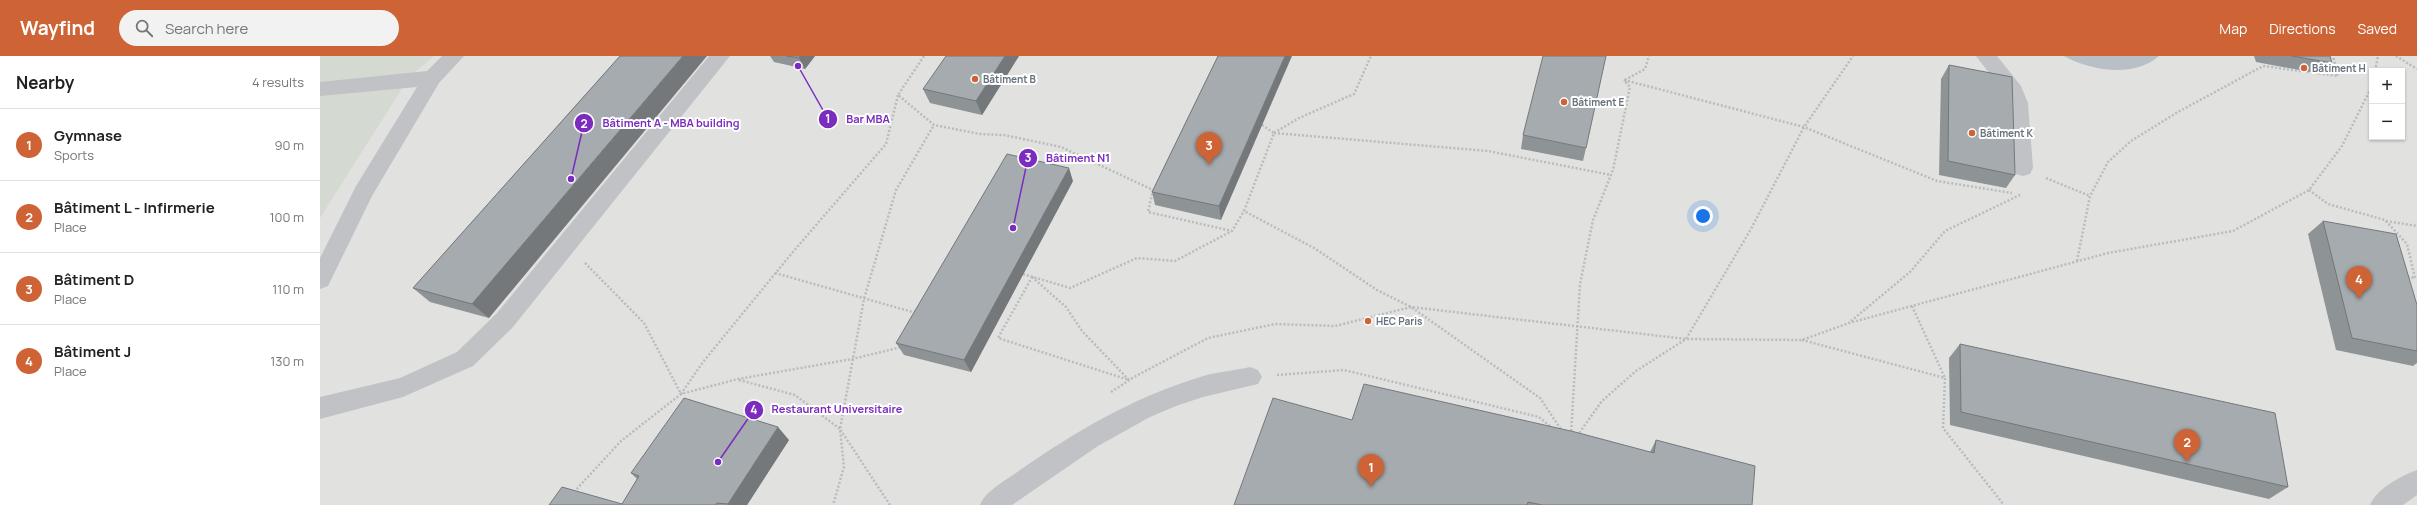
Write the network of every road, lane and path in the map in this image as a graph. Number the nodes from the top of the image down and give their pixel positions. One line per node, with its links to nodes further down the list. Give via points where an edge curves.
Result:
1 (454, 56): 13 (lane)
2 (720, 56): 31 (lane)
3 (924, 56): 17 (path)
4 (1371, 56): 21 (path, via 1354,94 1299,118)
5 (1648, 56): 14 (path, via 1644,69)
6 (1853, 56): 20 (path)
7 (1986, 56): 22 (lane, via 2014,91 2018,103)
8 (2333, 56): 26 (path, via 2338,76 2263,66 2178,112 2131,141 2108,162)
9 (2378, 56): 11 (path)
10 (2396, 56): 12 (path)
11 (2376, 68)
12 (2417, 69)
13 (432, 78): 15 (lane); 37 (lane, via 363,192)
14 (1624, 80): 20 (path); 23 (path, via 1630,87)
15 (320, 89)
16 (2369, 92): 24 (path, via 2342,146)
17 (898, 95): 18 (path); 33 (path, via 886,144)
18 (934, 125): 30 (path, via 980,134 1004,135 1062,147 1153,190 1148,212); 38 (path, via 896,190)
19 (1262, 125): 21 (path)
20 (1804, 127): 25 (path, via 1937,181); 44 (path, via 1751,229)
21 (1274, 133): 23 (path, via 1488,152); 27 (path)
22 (2023, 168): 25 (path); 26 (path)
23 (1611, 176): 43 (path, via 1593,220 1580,284)
24 (2309, 190): 28 (path, via 2328,204); 32 (path, via 2233,231 2108,253)
25 (2022, 194): 42 (path, via 1945,231 1910,272)
26 (2090, 196): 32 (path)
27 (1244, 211): 30 (path); 40 (path, via 1314,248 1377,290)
28 (2385, 220): 29 (path); 36 (path, via 2407,244 2416,278)
29 (2417, 226)
30 (1232, 231): 35 (path, via 1175,261 1137,258 1070,288)
31 (565, 246): 52 (path, via 578,255 644,323); 54 (lane, via 505,320 465,359 403,387)
32 (2077, 261): 39 (path)
33 (776, 273): 38 (path); 52 (path, via 703,362)
34 (1023, 274): 35 (path)
35 (1032, 277): 51 (path, via 1066,307 1082,331); 51 (path, via 998,338)
36 (2405, 277)
37 (320, 280)
38 (864, 299): 41 (path); 47 (path)
39 (1912, 306): 42 (path); 49 (path)
40 (1411, 307): 43 (path); 51 (path, via 1335,326 1275,324 1208,338); 57 (path, via 1540,398)
41 (919, 314)
42 (1848, 323): 45 (path)
43 (1576, 325): 44 (path); 58 (path)
44 (1686, 339): 45 (path); 59 (path, via 1636,371 1602,401)
45 (1802, 340): 49 (path)
46 (904, 346): 47 (path)
47 (852, 359): 50 (path); 55 (path)
48 (1250, 377): 56 (path, via 1344,370 1539,417); 64 (lane, via 1197,388 1142,410 1059,456)
49 (1945, 378): 65 (path, via 1943,428)
50 (738, 379): 52 (path); 55 (path, via 795,396)
51 (1129, 380): 53 (path)
52 (681, 394): 61 (path, via 621,441)
53 (1105, 396)
54 (320, 408)
55 (840, 428): 62 (path, via 844,468); 63 (path)
56 (1555, 431)
57 (1563, 433)
58 (1571, 436)
59 (1575, 438)
60 (2417, 481): 66 (lane)
61 (570, 496)
62 (833, 505)
63 (890, 505)
64 (992, 505)
65 (2004, 505)
66 (2382, 505)

